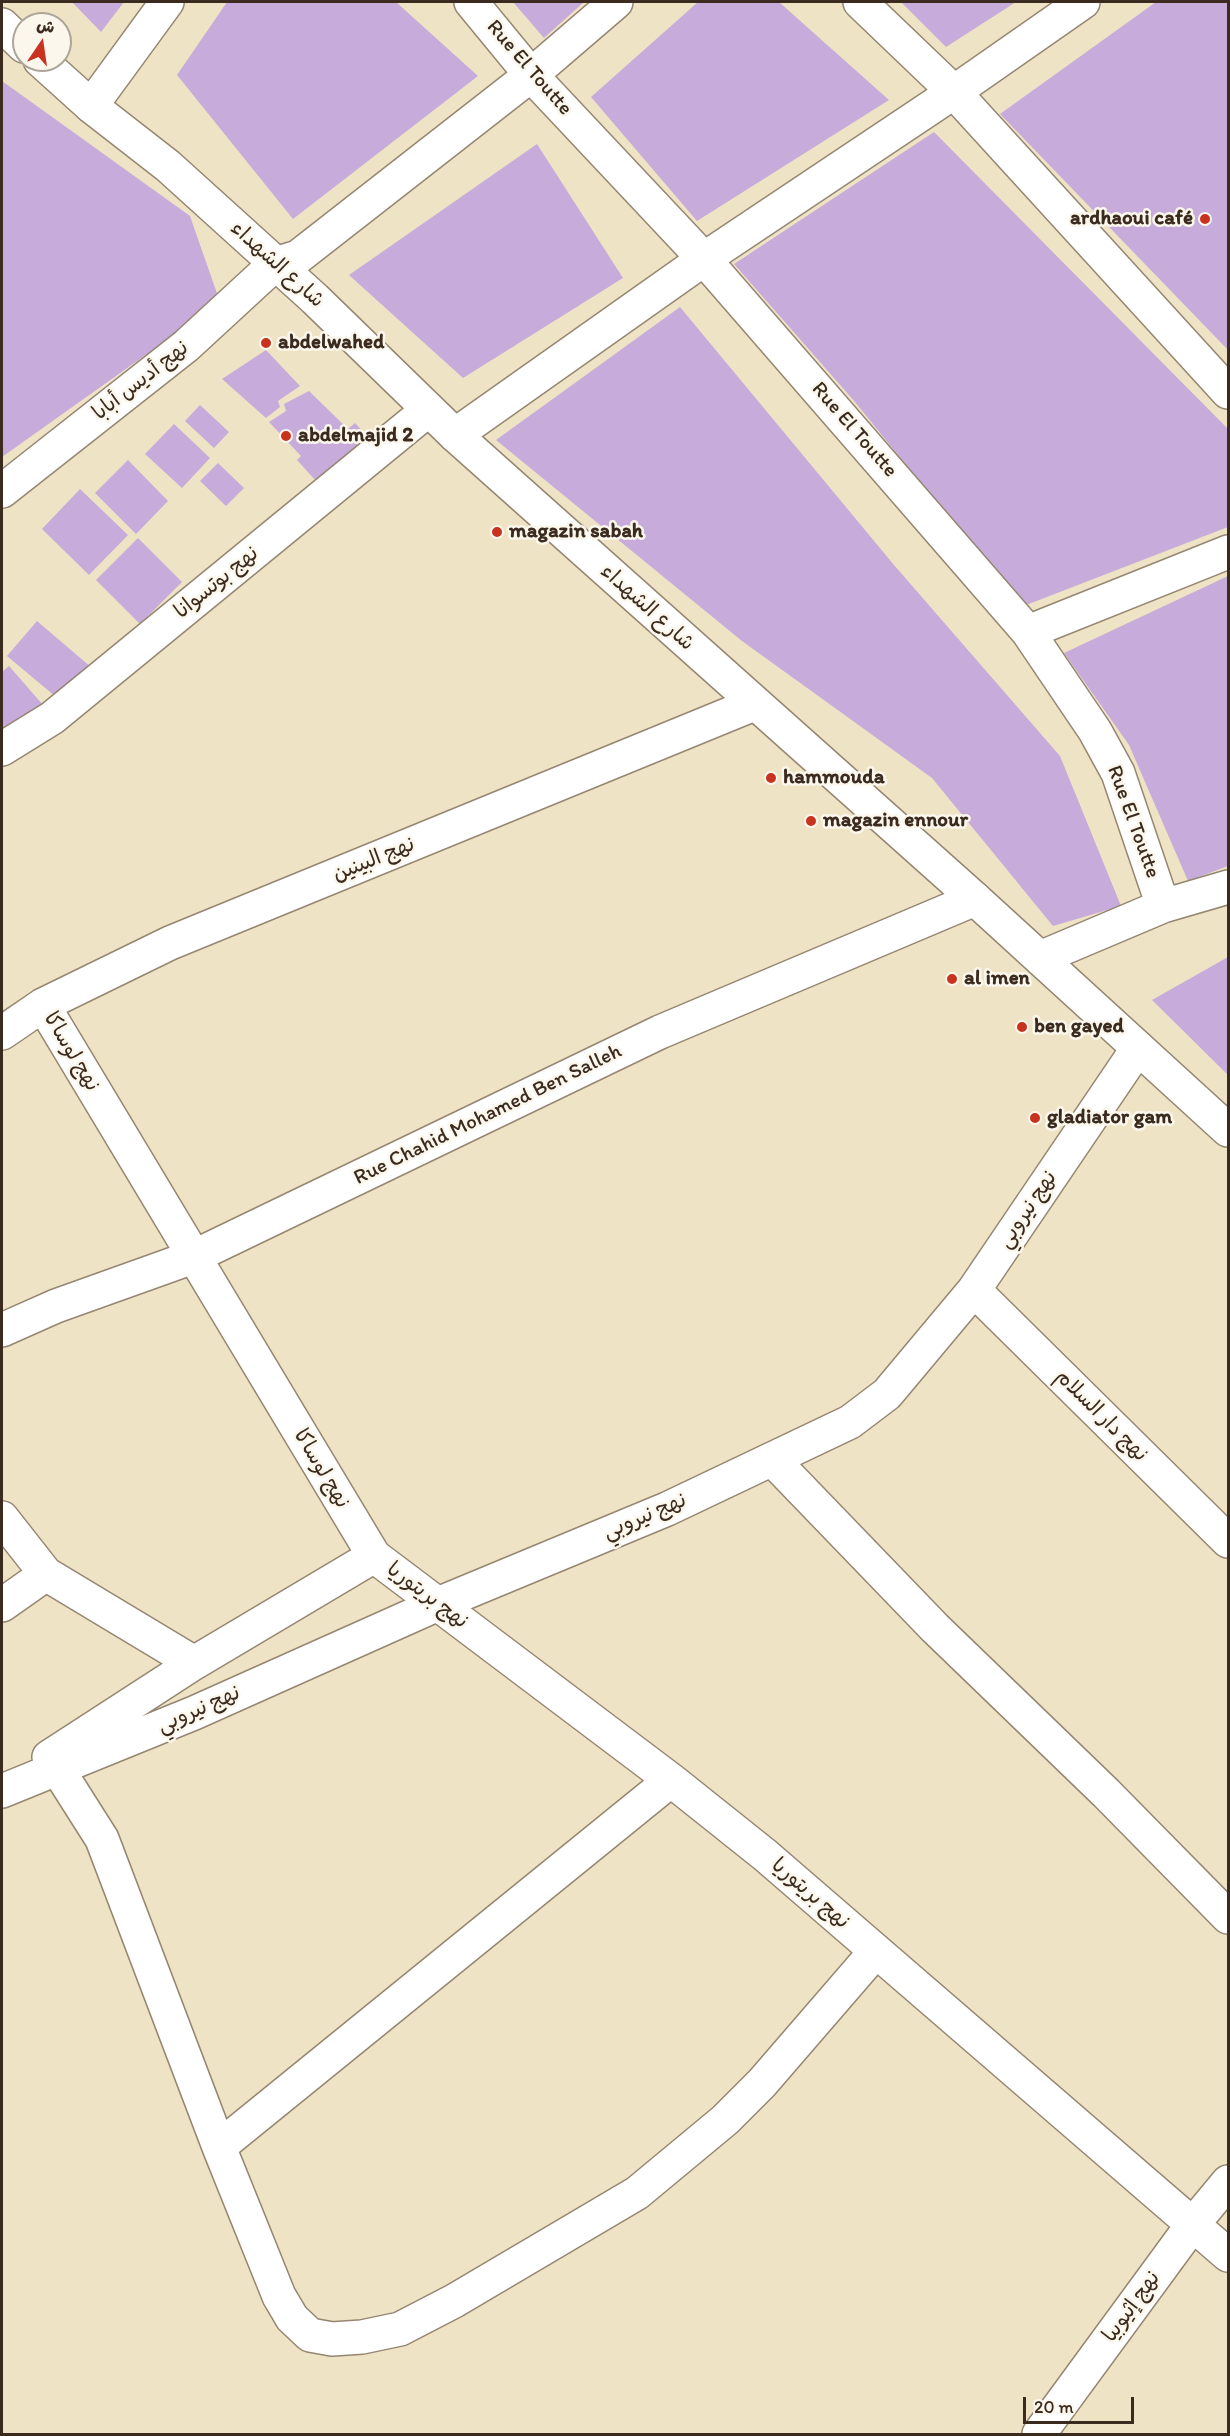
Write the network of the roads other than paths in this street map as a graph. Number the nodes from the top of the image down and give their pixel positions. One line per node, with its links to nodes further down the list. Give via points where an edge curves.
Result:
1 (167, 2): 9 (street)
2 (471, 2): 7 (street, Rue El Toutte)
3 (616, 2): 7 (street)
4 (860, 2): 8 (street)
5 (1083, 2): 8 (street)
6 (53, 72): 9 (street, شارع الشهداء)
7 (531, 75): 10 (street, Rue El Toutte); 11 (street, via 298,257)
8 (954, 93): 10 (street); 12 (street)
9 (91, 106): 11 (street, شارع الشهداء, via 168,166)
10 (704, 259): 14 (street); 17 (street, Rue El Toutte)
11 (275, 264): 13 (street, شارع الشهداء, via 315,298); 15 (street, نهج أديس أبابا, via 186,346)
12 (1228, 392)
13 (428, 410): 14 (street, شارع الشهداء); 19 (street, نهج بوتسوانا, via 52,718)
14 (454, 435): 18 (street, شارع الشهداء)
15 (2, 491)
16 (1228, 552): 17 (street)
17 (1028, 632): 22 (street, Rue El Toutte, via 1095,731 1118,773)
18 (754, 704): 21 (street, شارع الشهداء); 24 (street, نهج البينين, via 170,943)
19 (2, 749)
20 (1228, 887): 22 (street)
21 (975, 899): 23 (street, شارع الشهداء); 28 (street, Rue Chahid Mohamed Ben Salleh, via 660,1032)
22 (1163, 906): 23 (street)
23 (1040, 958): 26 (street, شارع الشهداء)
24 (43, 1005): 25 (street, نهج البينين); 28 (street, نهج لوساكا)
25 (2, 1033)
26 (1138, 1048): 27 (street, شارع الشهداء); 29 (street, نهج نيروبي)
27 (1228, 1130)
28 (193, 1257): 30 (street, Rue Chahid Mohamed Ben Salleh, via 56,1306); 34 (street, نهج لوساكا)
29 (974, 1290): 31 (street, نهج نيروبي, via 887,1394 850,1422); 33 (street, نهج دار السلام)
30 (2, 1330)
31 (772, 1459): 36 (street, نهج نيروبي, via 667,1509); 42 (street, via 935,1628)
32 (2, 1518): 35 (street)
33 (1228, 1541)
34 (374, 1556): 36 (street, نهج بريتوريا); 38 (street)
35 (46, 1574): 37 (street); 38 (street)
36 (438, 1604): 39 (street, نهج نيروبي, via 194,1713); 40 (street, نهج بريتوريا)
37 (2, 1605)
38 (194, 1663): 39 (street)
39 (54, 1763): 41 (street, نهج نيروبي); 44 (street, via 102,1839)
40 (671, 1780): 43 (street, نهج بريتوريا); 44 (street)
41 (2, 1790)
42 (1228, 1917)
43 (876, 1951): 44 (street, via 725,2121 645,2187 520,2263 400,2329 332,2339 310,2335 292,2318 279,2296); 46 (street, نهج بريتوريا)
44 (219, 2147)
45 (1228, 2182): 46 (street, نهج إثيوبيا)
46 (1193, 2224): 47 (street, نهج بريتوريا); 48 (street, نهج إثيوبيا)
47 (1228, 2255)
48 (1039, 2434)

